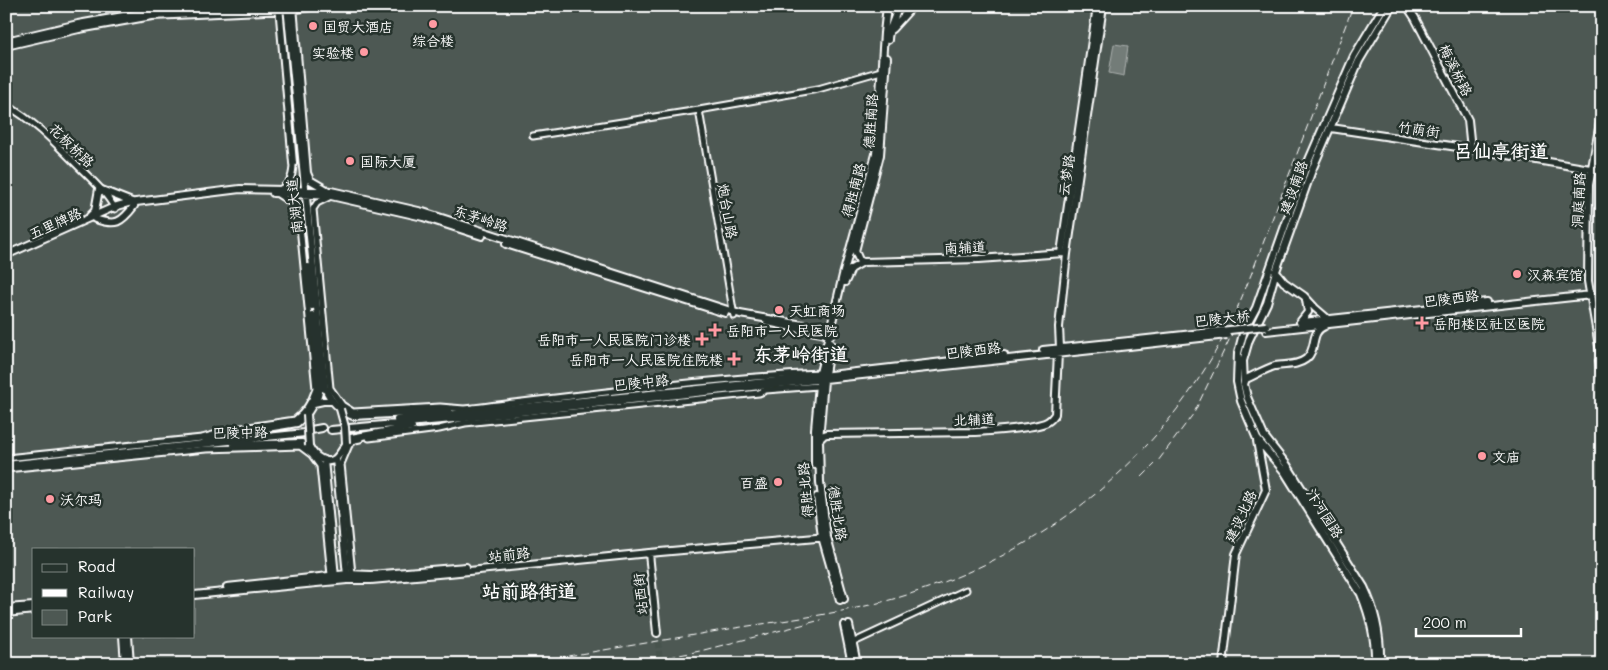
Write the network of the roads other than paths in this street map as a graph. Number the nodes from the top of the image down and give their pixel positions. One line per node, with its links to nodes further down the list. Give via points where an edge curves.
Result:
1 (272, 6): 13 (main road, via 152,11)
2 (319, 6): 11 (main road)
3 (887, 6): 15 (main road, 得胜南路)
4 (898, 6): 12 (main road, 德胜南路)
5 (913, 6): 12 (main road)
6 (1097, 6): 33 (main road)
7 (1103, 6): 33 (main road, 云梦路)
8 (1384, 6): 36 (main road, 建设南路, via 1354,56 1305,168)
9 (1392, 6): 19 (main road, 建设南路, via 1359,61)
10 (1407, 6): 21 (main road, 梅溪桥路, via 1468,120)
11 (285, 8): 14 (main road, via 152,16); 22 (main road); 28 (main road, 南湖大道); 29 (main road, via 308,173 310,180)
12 (888, 33): 35 (main road, 德胜南路, via 880,155 855,251 858,260)
13 (6, 41)
14 (6, 46)
15 (881, 71): 17 (street, via 818,89); 44 (main road, 得胜南路, via 876,154)
16 (6, 104): 25 (street, 花板桥路, via 46,135)
17 (700, 110): 20 (street); 40 (street, 炮台山路)
18 (1602, 111): 23 (main road, 洞庭南路)
19 (1331, 128): 21 (main road, 竹荫街); 36 (main road, 建设南路)
20 (532, 136)
21 (1471, 149): 23 (main road, 竹荫街)
22 (293, 163): 26 (street, via 290,181)
23 (1591, 170): 24 (main road, 竹荫街); 37 (main road, 洞庭南路)
24 (1602, 171)
25 (100, 189): 30 (main road); 31 (street, 花板桥路); 32 (main road)
26 (281, 189): 28 (main road, 东茅岭路); 30 (main road, 东茅岭路, via 223,190)
27 (275, 193): 28 (main road, 东茅岭路); 30 (main road, 东茅岭路, via 224,192); 73 (street, via 292,202 300,216 316,389 301,415 295,420 235,429 202,438)
28 (303, 193): 29 (main road, 东茅岭路); 39 (main road, 南湖大道)
29 (331, 194): 40 (main road, 东茅岭路, via 423,217); 49 (street, via 313,209 326,360 332,394 353,412 440,407 464,409 778,375)
30 (134, 204): 31 (main road, 东茅岭路); 32 (main road, via 124,219 108,223)
31 (114, 208): 32 (main road, 五里牌路)
32 (92, 218): 34 (main road, 五里牌路)
33 (1064, 253): 35 (main road, 南辅道); 46 (main road, 云梦路)
34 (6, 257)
35 (863, 262): 44 (main road, 得胜南路, via 851,269 846,277)
36 (1273, 270): 38 (main road); 51 (main road, 建设南路, via 1266,303 1249,340)
37 (1589, 293): 41 (main road, 巴陵西路); 48 (main road); 50 (main road)
38 (1304, 296): 41 (main road); 43 (main road, via 1308,312)
39 (314, 307): 54 (main road, 南湖大道, via 325,388); 55 (main road, via 320,388)
40 (734, 314): 44 (main road, 东茅岭路)
41 (1330, 322): 42 (main road, 巴陵西路); 47 (main road, via 1315,336)
42 (1316, 323): 43 (main road, 巴陵大桥)
43 (1300, 324): 45 (main road, 巴陵大桥, bridge); 47 (main road, via 1310,332)
44 (830, 332): 49 (main road, 得胜南路)
45 (1129, 343): 46 (main road, 巴陵西路)
46 (1059, 350): 49 (main road, 巴陵西路); 66 (main road, 北辅道, via 1056,414 1045,424 975,432)
47 (1312, 352): 51 (main road, via 1296,364 1276,366)
48 (1602, 364)
49 (821, 379): 52 (street); 53 (main road, 得胜北路); 56 (main road, 巴陵中路); 61 (main road, 巴陵中路); 63 (main road, 得胜南路)
50 (1602, 380)
51 (1240, 383): 67 (main road, 汴河园路, via 1241,401); 100 (main road, 汴河园路, via 1264,436 1287,465 1364,587 1380,635)
52 (804, 387): 53 (street, via 812,388); 56 (street)
53 (817, 395): 62 (main road, 得胜北路)
54 (333, 401): 55 (main road); 58 (main road)
55 (314, 403): 60 (main road)
56 (625, 404): 57 (main road, 巴陵中路); 59 (street)
57 (591, 405): 59 (street); 61 (main road, 巴陵中路)
58 (340, 409): 61 (main road, 巴陵中路, via 353,416 441,410); 70 (main road, bridge)
59 (601, 409): 80 (street, via 465,423 355,440 340,464)
60 (307, 414): 69 (main road, 巴陵中路, via 297,423); 71 (main road, bridge)
61 (465, 415): 64 (main road, 巴陵中路); 70 (main road, 巴陵中路, via 356,436)
62 (816, 419): 63 (main road); 72 (main road, 得胜北路)
63 (820, 427): 66 (main road); 68 (main road, 得胜南路)
64 (331, 429)
65 (322, 430): 69 (main road, 巴陵中路)
66 (827, 434): 68 (main road)
67 (1257, 439): 98 (main road, 建设北路, via 1266,490 1236,554); 99 (main road, 汴河园路, via 1284,471 1361,594 1371,623)
68 (819, 440): 72 (main road, 得胜南路); 78 (main road, 德胜北路)
69 (205, 443): 71 (main road, 巴陵中路, via 298,443); 76 (main road, 巴陵中路)
70 (346, 443): 74 (main road)
71 (309, 446): 75 (main road)
72 (815, 447): 78 (main road, 得胜北路, via 816,482)
73 (6, 458)
74 (336, 459): 75 (main road); 80 (main road)
75 (324, 460): 81 (main road)
76 (6, 463)
77 (6, 469): 81 (street, via 206,449 300,446 320,466)
78 (824, 535): 79 (main road, 站前路); 80 (main road, 站前路); 85 (main road, 得胜北路)
79 (649, 553): 80 (main road, 站前路, via 371,580); 90 (main road, 站西街)
80 (348, 576): 81 (main road, 站前路)
81 (334, 577): 83 (main road, 站前路); 84 (main road, 站前路)
82 (966, 590): 93 (street)
83 (195, 591)
84 (195, 595)
85 (842, 599)
86 (32, 606): 87 (main road)
87 (6, 608)
88 (32, 610): 89 (main road)
89 (6, 613)
90 (657, 633)
91 (123, 638): 94 (main road)
92 (128, 638): 95 (main road)
93 (852, 643): 96 (main road, via 846,625); 97 (main road)
94 (125, 664)
95 (130, 664)
96 (852, 664)
97 (857, 664)
98 (1223, 664)
99 (1375, 664)
100 (1380, 664)

